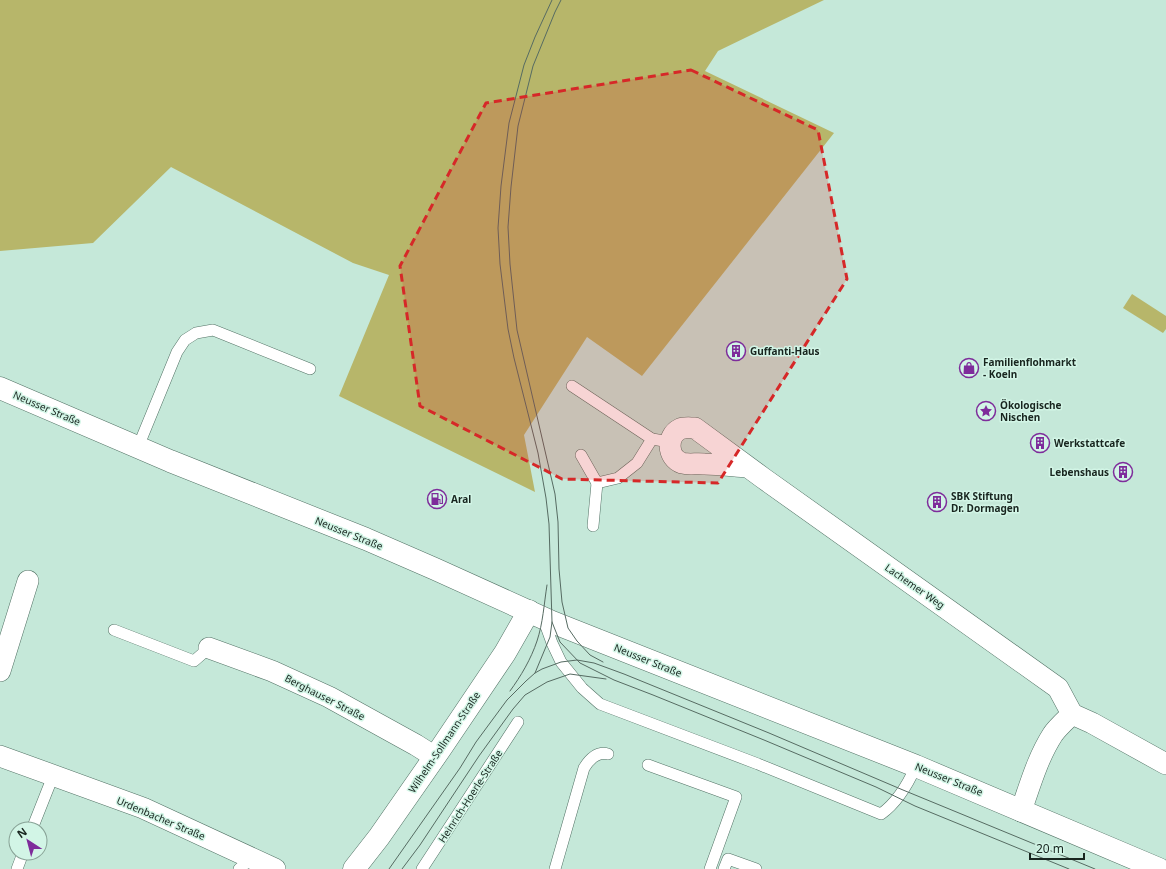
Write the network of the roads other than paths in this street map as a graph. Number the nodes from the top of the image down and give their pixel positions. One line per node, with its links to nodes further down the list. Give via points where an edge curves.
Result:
1 (310, 369): 5 (lane, via 213,330 196,333 185,340 177,352)
2 (572, 386): 4 (lane)
3 (0, 388): 5 (main road, Neusser Straße)
4 (661, 441): 7 (street, via 681,463); 7 (street, Lachemer Weg, via 682,428 695,428); 8 (lane, via 618,478)
5 (138, 447): 11 (main road, Neusser Straße, via 366,539)
6 (581, 455): 8 (lane)
7 (748, 467): 15 (street, Lachemer Weg, via 1058,688)
8 (597, 483): 9 (lane)
9 (593, 526)
10 (28, 581): 14 (street)
11 (536, 614): 19 (main road, Wilhelm-Sollmann-Straße, via 505,653); 22 (main road, Neusser Straße); 22 (lane, via 561,662 582,688 600,704 881,814 891,807 909,782)
12 (114, 630): 13 (lane, via 194,661)
13 (209, 648): 19 (street, Berghauser Straße, via 272,671 328,697)
14 (0, 671)
15 (1072, 714): 20 (street); 24 (street, via 1054,733 1045,748)
16 (518, 722): 29 (lane, Heinrich-Hoerle-Straße)
17 (608, 754): 30 (lane, via 600,753 593,757 584,768)
18 (0, 756): 23 (street, Urdenbacher Straße)
19 (435, 757): 28 (main road, Wilhelm-Sollmann-Straße)
20 (1166, 764)
21 (648, 765): 31 (lane, via 736,796)
22 (916, 766): 24 (main road, Neusser Straße)
23 (53, 776): 25 (lane); 26 (street, Urdenbacher Straße, via 143,808)
24 (1021, 811): 34 (main road, Neusser Straße)
25 (35, 821)
26 (246, 864): 27 (street, Urdenbacher Straße)
27 (275, 869)
28 (354, 869)
29 (422, 869)
30 (555, 869)
31 (710, 869)
32 (724, 869): 33 (lane, via 728,859)
33 (756, 869)
34 (1159, 869)

